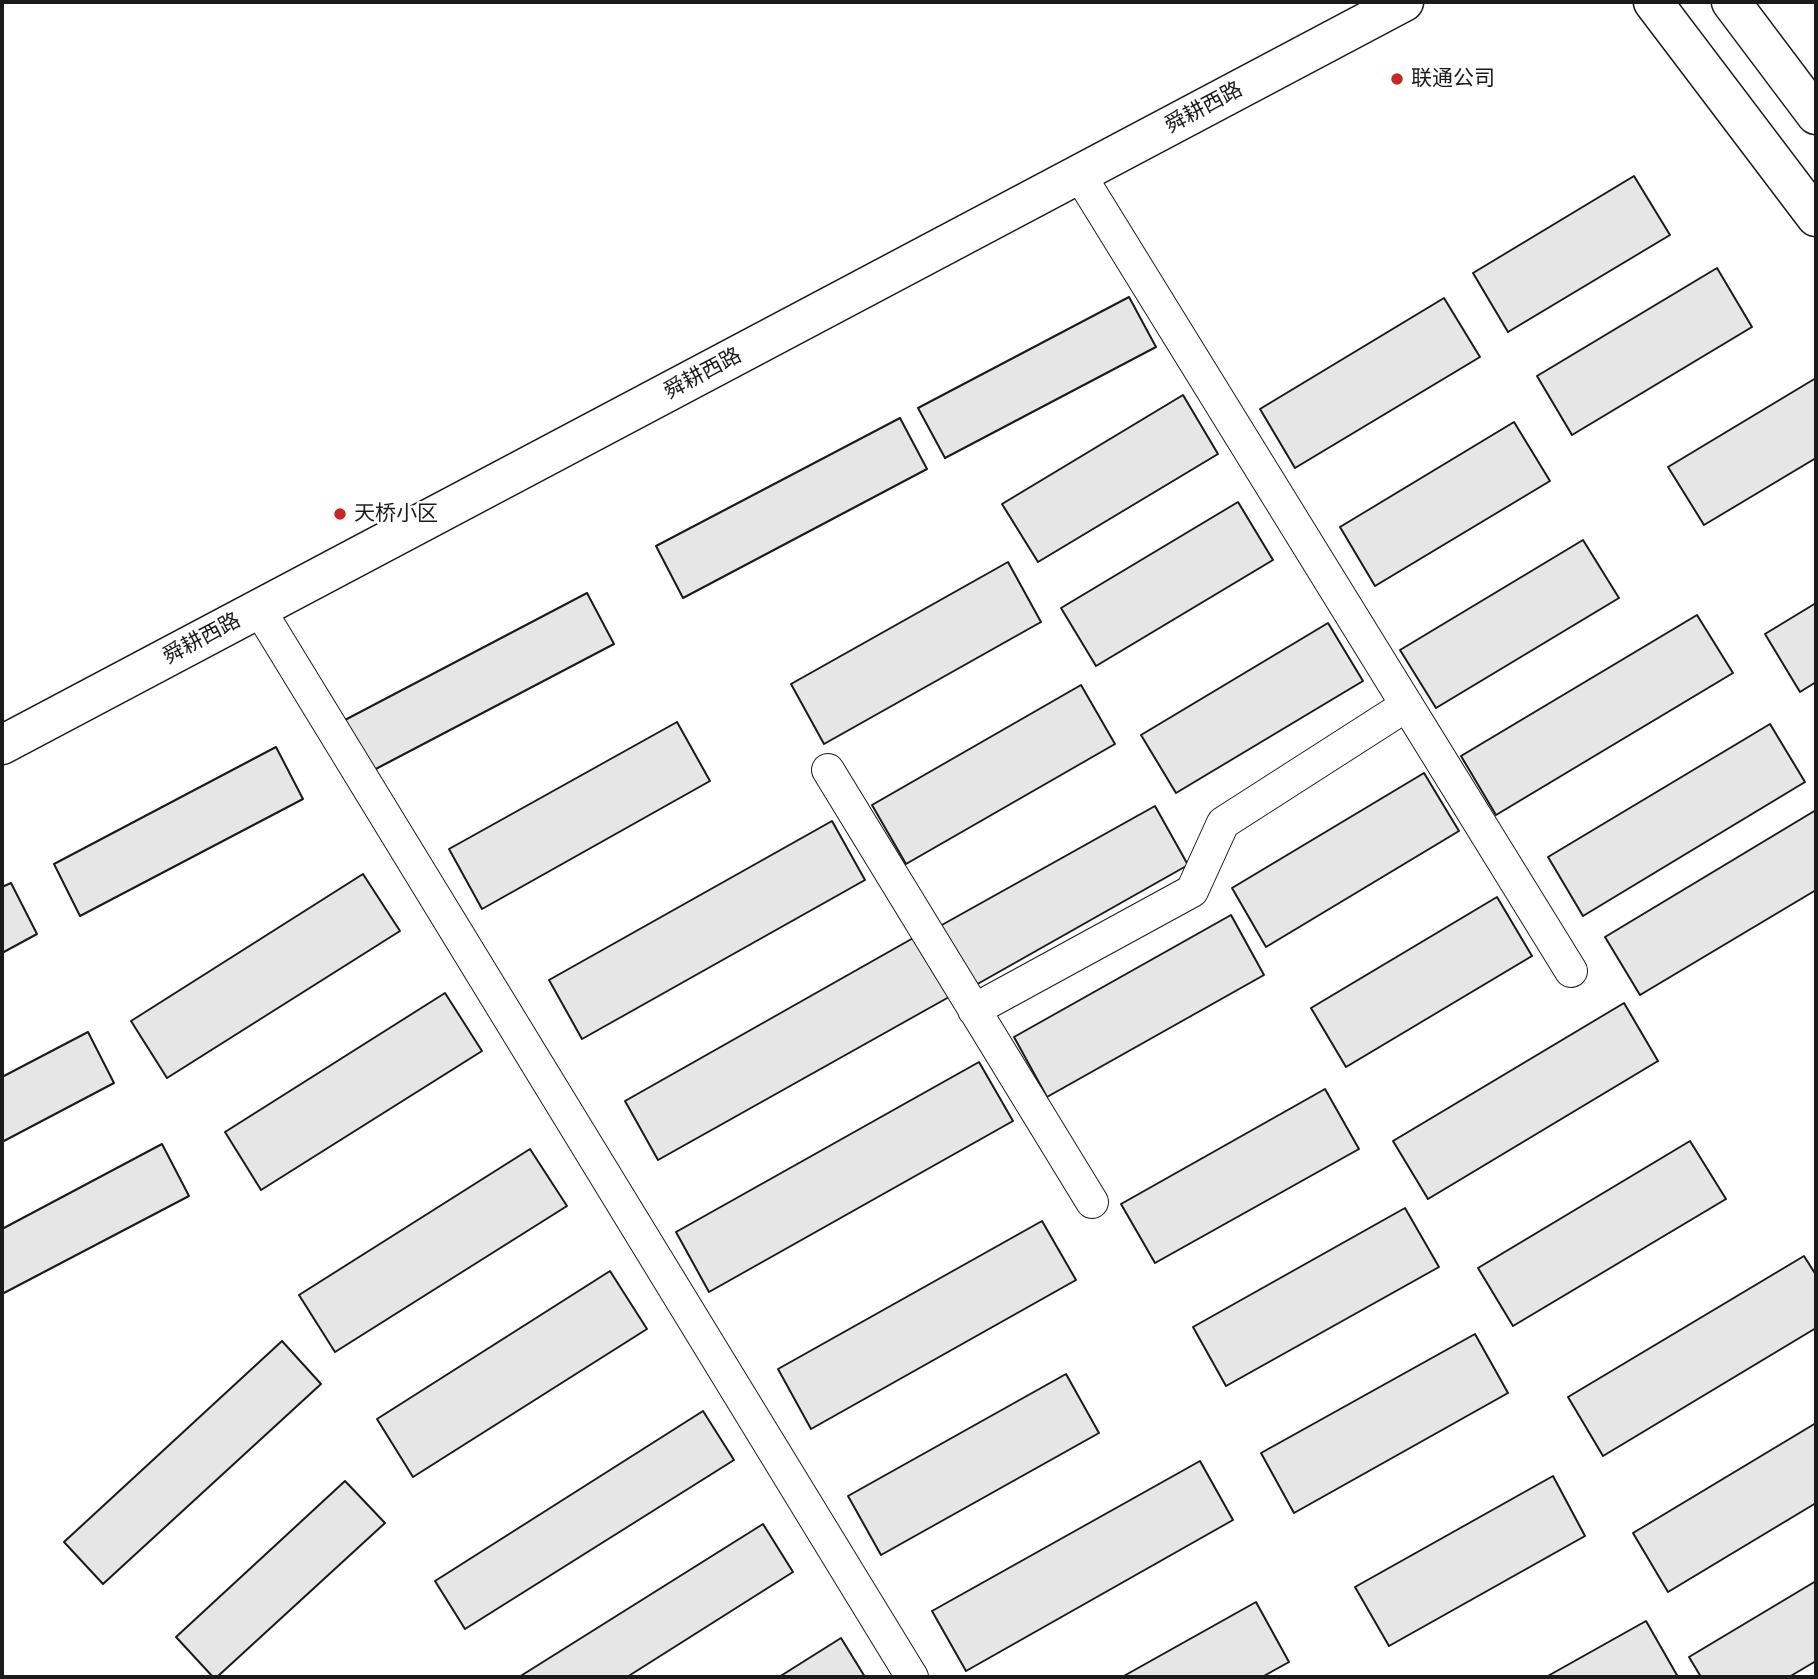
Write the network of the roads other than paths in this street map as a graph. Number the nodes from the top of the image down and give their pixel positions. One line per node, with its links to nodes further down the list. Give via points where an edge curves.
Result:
1 (1404, 2): 5 (main road, 舜耕西路)
2 (1653, 2): 6 (main road)
3 (1731, 2): 4 (main road)
4 (1816, 115)
5 (1079, 174): 7 (main road, 舜耕西路); 8 (street)
6 (1816, 217)
7 (259, 609): 9 (main road, 舜耕西路); 14 (street)
8 (1407, 705): 11 (street); 12 (street, via 1223,823 1192,891)
9 (2, 745)
10 (828, 770): 12 (street)
11 (1571, 971)
12 (974, 1010): 13 (street)
13 (1091, 1202)
14 (912, 1677)

